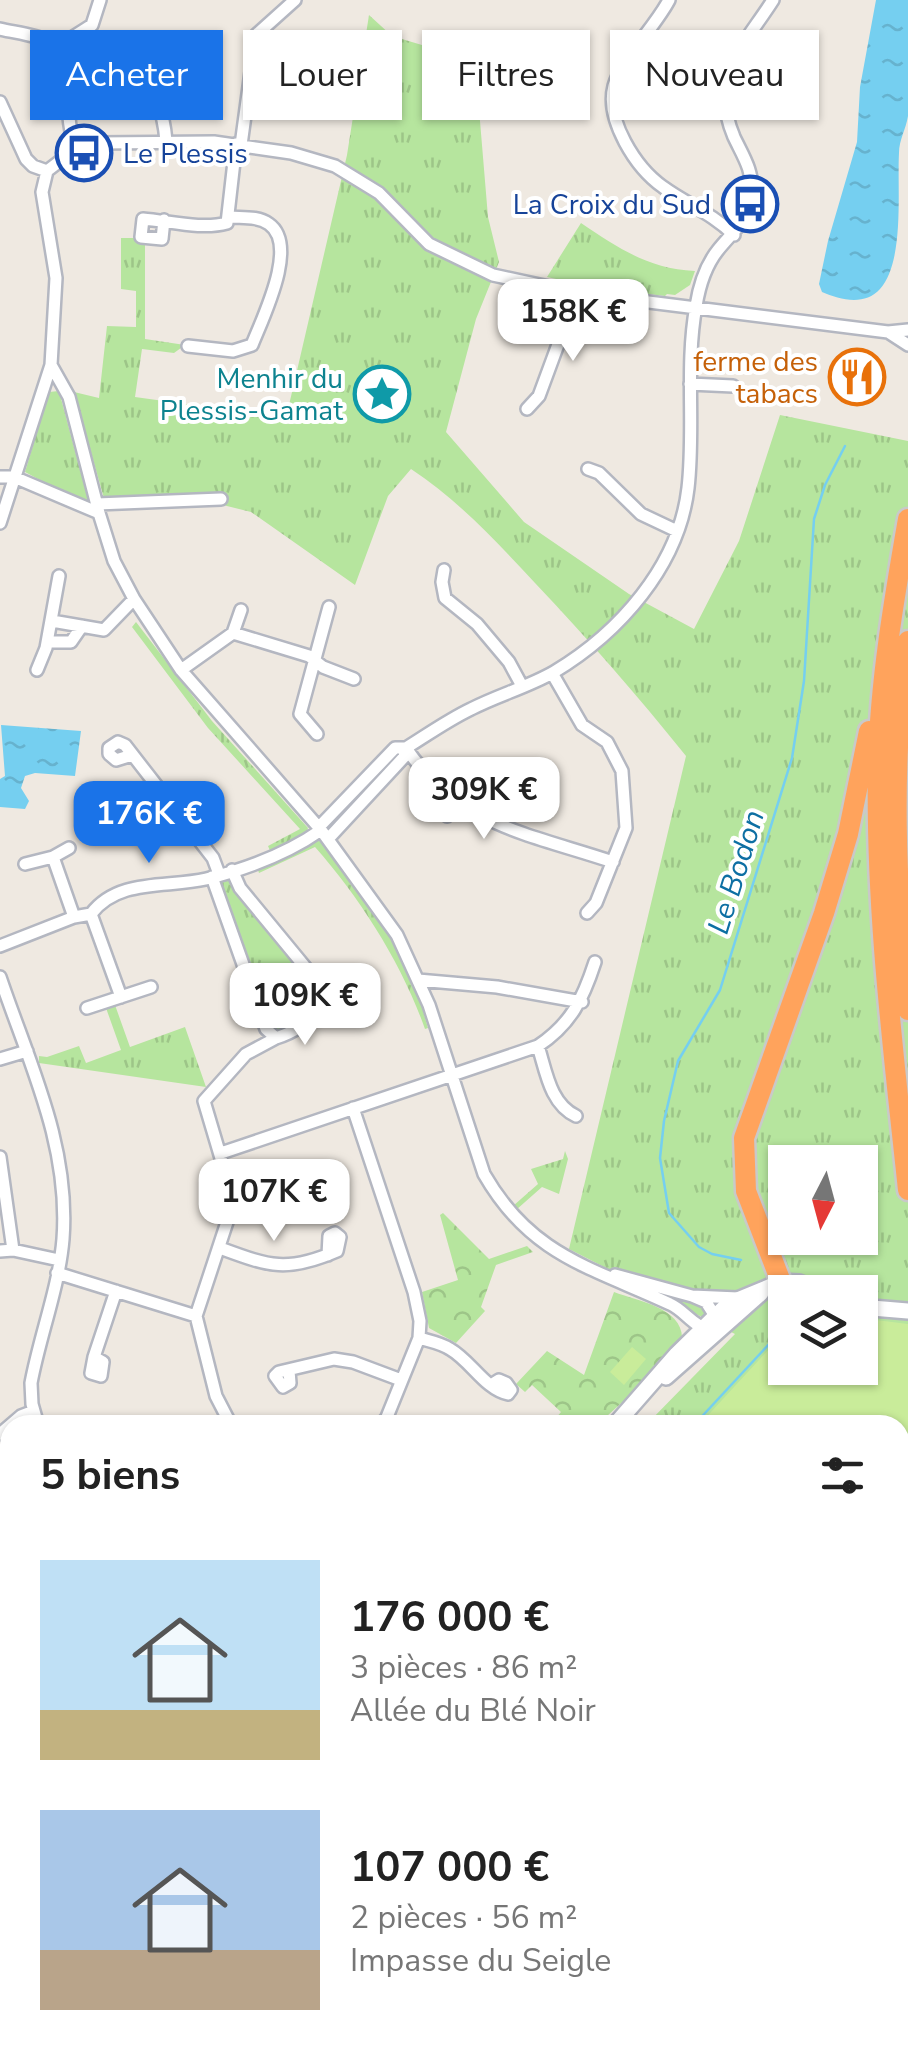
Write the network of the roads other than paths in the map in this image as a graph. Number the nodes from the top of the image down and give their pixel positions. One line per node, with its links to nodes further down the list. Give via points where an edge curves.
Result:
1 (100, 0): 6 (street)
2 (295, 0): 12 (street, via 256,36)
3 (668, 0): 17 (street, via 614,86 616,119 650,177)
4 (773, 0): 17 (street, via 741,42 727,74 726,115 751,171 752,192)
5 (0, 29): 7 (street)
6 (85, 30)
7 (30, 38)
8 (0, 102): 14 (street, via 26,160)
9 (67, 120): 13 (street)
10 (165, 120): 11 (street)
11 (166, 140): 12 (street); 13 (street)
12 (239, 145): 15 (street); 18 (street, via 336,166 379,193 429,244 493,274)
13 (77, 148): 14 (street)
14 (47, 171): 24 (street, via 42,192 56,278)
15 (230, 217): 16 (street, via 218,225); 23 (street, via 269,224 283,245 281,264 252,345 233,352)
16 (164, 220)
17 (734, 234): 19 (street, via 710,261)
18 (577, 293): 19 (street); 29 (street, via 539,396)
19 (695, 309): 21 (street); 27 (street)
20 (908, 330): 21 (street)
21 (888, 332): 22 (street)
22 (908, 345)
23 (188, 346)
24 (51, 365): 25 (street); 26 (street)
25 (44, 383): 26 (street); 32 (street)
26 (63, 384): 34 (street)
27 (690, 384): 28 (street); 37 (street, via 689,479)
28 (733, 386)
29 (528, 409)
30 (588, 469): 37 (street, via 641,514)
31 (0, 477): 32 (street)
32 (14, 477): 34 (street); 36 (street)
33 (221, 499): 34 (street)
34 (98, 509): 40 (street)
35 (908, 520): 54 (highway)
36 (0, 524)
37 (676, 531): 51 (street, via 656,575 622,619)
38 (444, 570): 53 (street, via 445,598 484,632)
39 (59, 576): 43 (street)
40 (134, 599): 44 (street, via 104,630); 50 (street)
41 (329, 608): 48 (street)
42 (241, 610): 45 (street)
43 (52, 621): 44 (street); 47 (street)
44 (82, 626): 47 (street, via 71,642)
45 (233, 633): 48 (street); 50 (street)
46 (908, 641): 69 (highway, via 898,756)
47 (47, 642): 49 (street)
48 (315, 660): 52 (street); 55 (street, via 300,714)
49 (37, 670)
50 (181, 670): 60 (street)
51 (552, 672): 53 (street); 63 (street, via 582,725 606,742 622,772 626,828)
52 (354, 679)
53 (522, 686): 56 (street)
54 (882, 698): 90 (highway, via 881,906); 96 (highway, via 873,712 824,913 744,1138 746,1191)
55 (318, 734)
56 (406, 748): 58 (street); 60 (street)
57 (132, 755): 65 (street)
58 (458, 803): 59 (street); 63 (street, via 511,831)
59 (447, 816)
60 (322, 832): 65 (street); 73 (street, via 397,935)
61 (70, 848): 62 (street)
62 (53, 858): 64 (street); 68 (street)
63 (613, 862): 66 (street)
64 (25, 864)
65 (221, 874): 67 (street, via 124,890); 79 (street); 80 (street, via 315,978 314,1014)
66 (587, 913)
67 (92, 914): 68 (street); 75 (street)
68 (74, 917): 70 (street)
69 (904, 917): 78 (highway)
70 (0, 946)
71 (595, 962): 76 (street)
72 (0, 980): 82 (street)
73 (418, 980): 76 (street); 85 (street)
74 (151, 987): 75 (street)
75 (122, 996): 77 (street)
76 (582, 1002): 81 (street)
77 (87, 1008)
78 (908, 1010)
79 (260, 1014): 80 (street); 83 (street)
80 (276, 1038): 83 (street)
81 (538, 1046): 85 (street); 87 (street, via 556,1100)
82 (28, 1051): 84 (street); 94 (street, via 57,1143 64,1210)
83 (246, 1054): 88 (street, via 204,1101)
84 (0, 1059)
85 (451, 1074): 86 (street); 95 (street, via 497,1196 542,1243)
86 (353, 1108): 88 (street); 107 (street, via 414,1292)
87 (576, 1116)
88 (221, 1153): 91 (street, via 231,1192)
89 (0, 1157): 92 (street)
90 (908, 1190)
91 (220, 1248): 93 (street, via 278,1267); 104 (street)
92 (6, 1250): 94 (street)
93 (328, 1255)
94 (58, 1266): 99 (street); 113 (street, via 30,1383)
95 (596, 1272): 100 (street); 106 (street, via 682,1310)
96 (769, 1275)
97 (768, 1287): 101 (street)
98 (768, 1289): 105 (street)
99 (116, 1291): 104 (street); 108 (street)
100 (692, 1296): 101 (street); 105 (street, via 706,1302)
101 (738, 1298): 105 (street)
102 (878, 1308): 103 (street)
103 (908, 1311)
104 (196, 1316): 116 (street)
105 (718, 1322): 106 (street); 112 (street)
106 (701, 1328): 112 (street)
107 (419, 1338): 110 (street); 111 (street, via 450,1348)
108 (94, 1357)
109 (288, 1370): 110 (street, via 334,1359)
110 (401, 1380): 117 (street)
111 (491, 1385)
112 (643, 1395): 118 (street)
113 (34, 1412): 114 (street); 115 (street)
114 (24, 1415)
115 (35, 1415)
116 (225, 1415)
117 (385, 1415)
118 (624, 1415)

